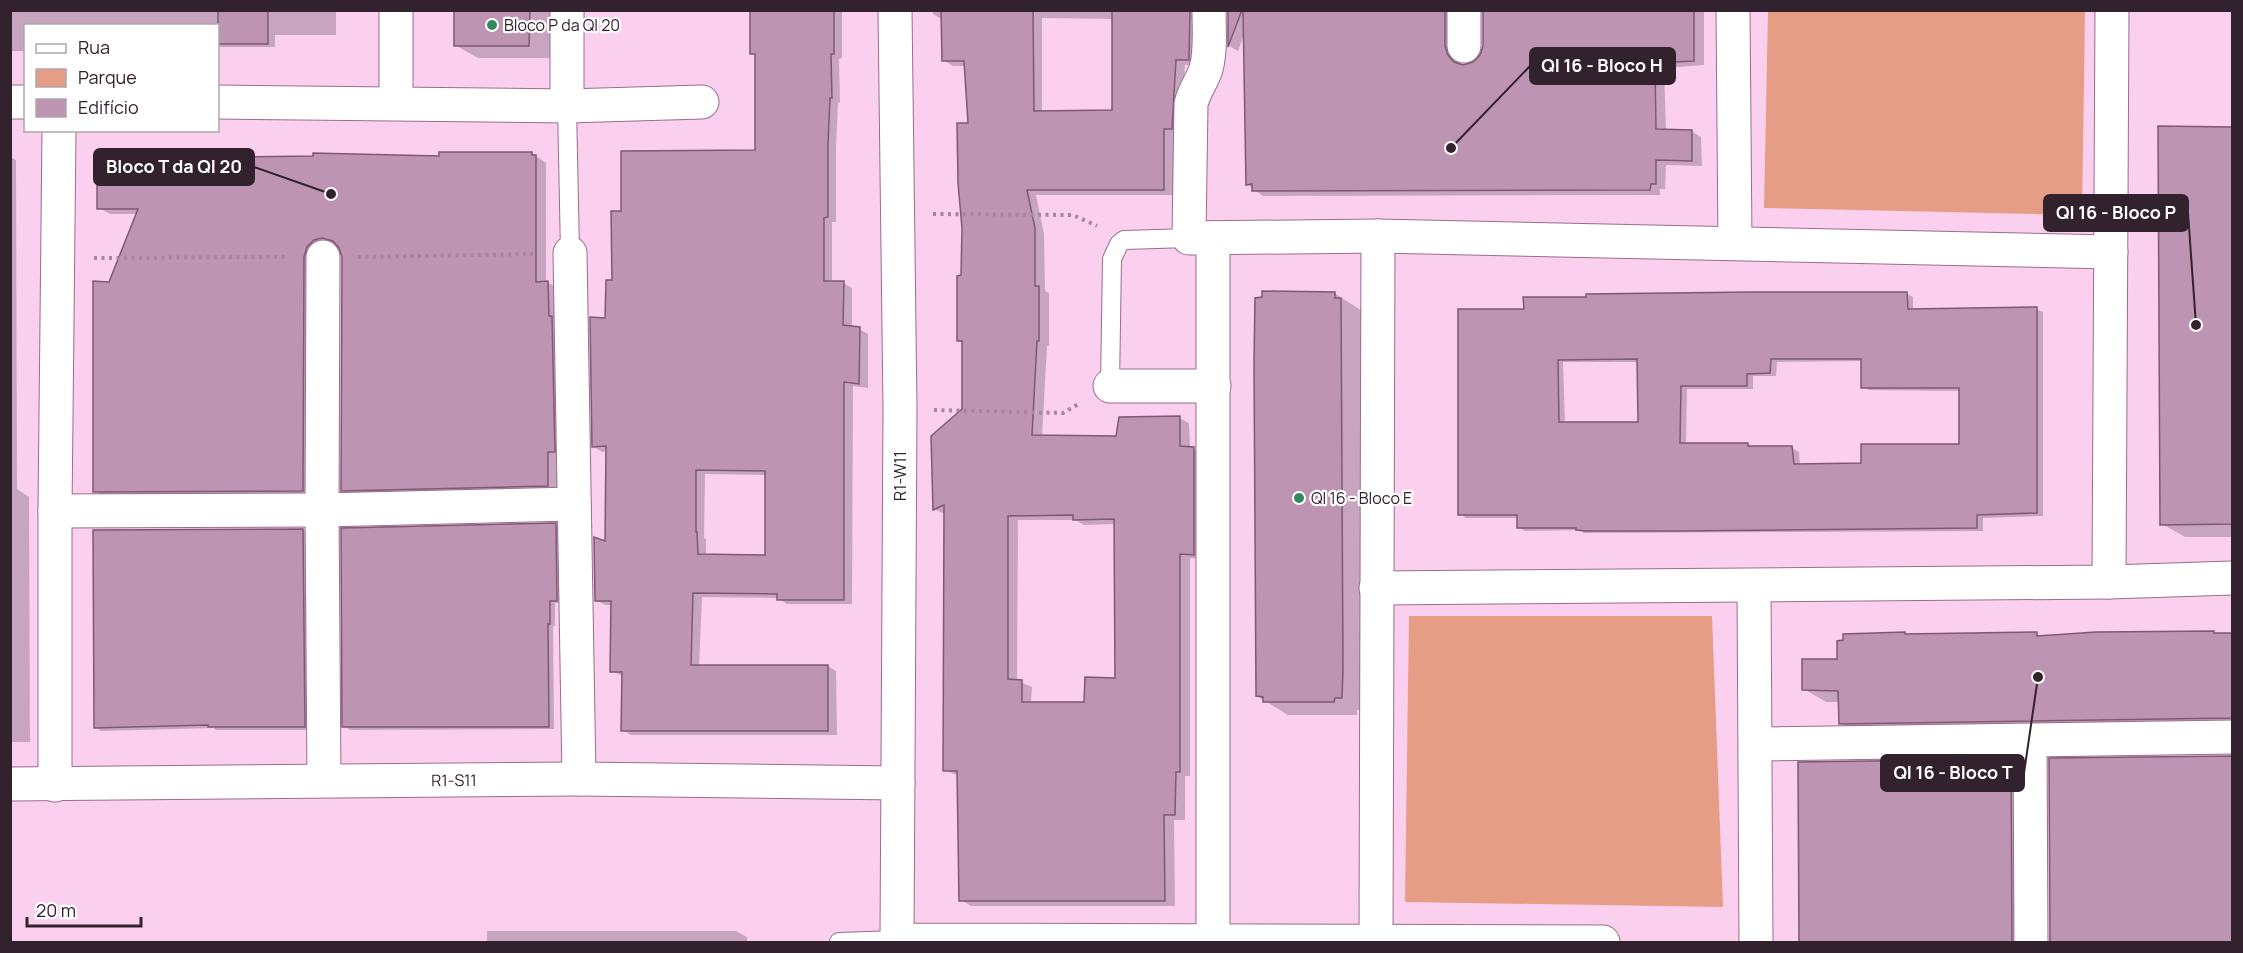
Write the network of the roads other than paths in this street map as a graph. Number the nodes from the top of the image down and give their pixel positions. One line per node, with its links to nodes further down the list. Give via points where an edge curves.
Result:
1 (396, 10): 11 (street)
2 (567, 10): 12 (street)
3 (895, 10): 34 (street, R1-W11, via 900,410)
4 (1209, 10): 15 (street, via 1208,61 1191,104)
5 (1464, 10): 8 (street)
6 (1733, 10): 16 (street)
7 (2112, 10): 17 (street)
8 (1464, 46)
9 (219, 102): 11 (street)
10 (702, 102): 12 (street)
11 (396, 103): 12 (street)
12 (567, 106): 18 (lane)
13 (59, 132): 24 (street)
14 (1378, 236): 15 (street); 16 (street); 28 (street)
15 (1201, 238): 20 (lane, via 1124,240 1119,244 1112,259); 21 (street)
16 (1735, 243): 17 (street)
17 (2111, 252): 26 (street)
18 (570, 253): 22 (street)
19 (323, 257): 23 (street)
20 (1110, 386): 21 (street)
21 (1214, 386): 37 (street)
22 (574, 504): 23 (street); 32 (street)
23 (322, 510): 24 (street); 33 (street)
24 (55, 511): 36 (street)
25 (2232, 578): 26 (street)
26 (2109, 582): 27 (street)
27 (1754, 586): 28 (street); 31 (street)
28 (1376, 588): 38 (street)
29 (2232, 737): 30 (street)
30 (2030, 741): 31 (street); 44 (street)
31 (1756, 744): 43 (street)
32 (579, 779): 33 (street, R1-S11); 34 (street, R1-S11)
33 (324, 780): 36 (street, R1-S11)
34 (898, 783): 39 (street, R1-W11)
35 (10, 784): 36 (street, R1-S11)
36 (55, 785)
37 (1213, 940): 38 (street); 41 (street)
38 (1376, 940): 42 (street)
39 (897, 941): 40 (lane); 41 (street)
40 (839, 942)
41 (1071, 942)
42 (1603, 942)
43 (1756, 942)
44 (2031, 942)

